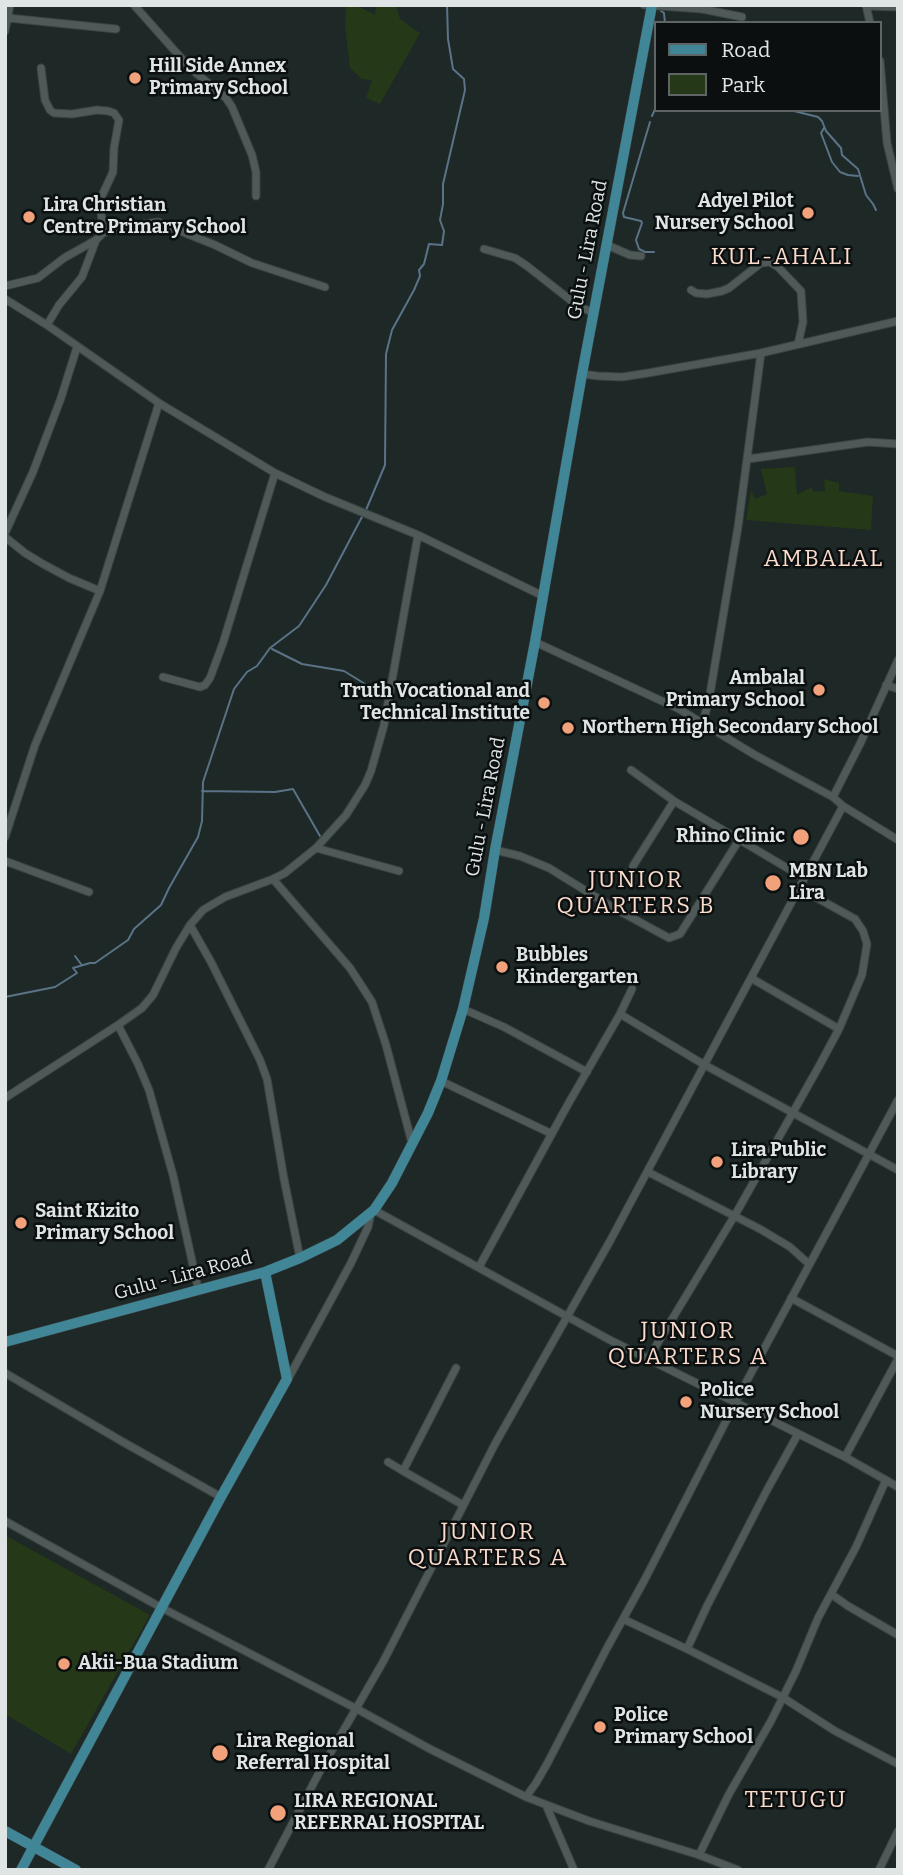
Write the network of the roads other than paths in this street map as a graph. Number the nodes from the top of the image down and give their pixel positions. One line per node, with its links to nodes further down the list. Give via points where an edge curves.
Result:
1 (10, 5): 7 (street)
2 (134, 5): 13 (street, via 232,107 252,155)
3 (866, 5): 5 (street)
4 (649, 6): 6 (street); 16 (main road, Gulu - Lira Road)
5 (898, 7)
6 (741, 17)
7 (8, 18): 8 (street); 9 (street)
8 (116, 29)
9 (5, 31)
10 (41, 68): 14 (street, via 45,100 54,113 108,111 119,120 113,172 100,200)
11 (882, 84): 12 (street, via 887,143)
12 (898, 189)
13 (256, 196)
14 (103, 233): 15 (street); 20 (street, via 158,222 252,263)
15 (96, 240): 19 (street, via 34,280); 25 (street, via 82,277)
16 (607, 245): 18 (street); 23 (main road, Gulu - Lira Road)
17 (484, 249): 23 (street, via 515,258)
18 (639, 256)
19 (5, 286)
20 (325, 287)
21 (691, 290): 26 (street, via 722,291 769,262 801,290 803,323)
22 (5, 299): 25 (street)
23 (594, 313): 29 (main road, Gulu - Lira Road)
24 (898, 321): 26 (street)
25 (47, 325): 27 (street)
26 (798, 344): 28 (street)
27 (77, 347): 30 (street); 34 (street, via 33,472)
28 (761, 354): 29 (street, via 622,377); 32 (street)
29 (582, 373): 37 (main road, Gulu - Lira Road)
30 (159, 403): 33 (street); 36 (street)
31 (898, 444): 32 (street, via 868,442)
32 (748, 459): 43 (street)
33 (275, 473): 35 (street); 40 (street, via 210,678 200,687)
34 (5, 535): 36 (street, via 43,564)
35 (418, 535): 37 (street); 51 (street, via 391,691 371,771 357,799)
36 (100, 591): 48 (street, via 36,745)
37 (543, 596): 38 (main road, Gulu - Lira Road)
38 (535, 642): 43 (street); 52 (main road, Gulu - Lira Road)
39 (898, 660): 41 (street)
40 (163, 677)
41 (886, 685): 42 (street); 45 (street)
42 (898, 689)
43 (703, 722): 45 (street)
44 (631, 771): 46 (street)
45 (833, 797): 47 (street)
46 (674, 802): 49 (street); 54 (street)
47 (843, 806): 50 (street); 56 (street)
48 (5, 837)
49 (738, 839): 52 (street, via 680,933 669,938 549,868); 56 (street)
50 (898, 840)
51 (316, 848): 55 (street); 57 (street)
52 (495, 850): 63 (main road, Gulu - Lira Road)
53 (5, 861): 59 (street)
54 (633, 866)
55 (399, 871)
56 (804, 878): 58 (street)
57 (273, 879): 60 (street, via 212,903); 74 (street, via 350,968 372,1002)
58 (799, 888): 61 (street); 66 (street, via 855,919 867,944 862,975)
59 (89, 892)
60 (190, 925): 65 (street, via 153,995); 80 (street, via 267,1079)
61 (751, 978): 66 (street); 67 (street)
62 (632, 989): 64 (street)
63 (463, 1009): 68 (street); 69 (main road, Gulu - Lira Road)
64 (620, 1014): 67 (street); 68 (street)
65 (118, 1025): 70 (street); 84 (street, via 149,1090)
66 (839, 1029): 72 (street)
67 (704, 1064): 72 (street); 77 (street)
68 (587, 1072): 73 (street)
69 (441, 1081): 73 (street); 74 (main road, Gulu - Lira Road)
70 (5, 1098)
71 (898, 1100): 75 (street)
72 (793, 1113): 75 (street); 79 (street)
73 (552, 1134): 82 (street)
74 (412, 1143): 78 (main road, Gulu - Lira Road)
75 (869, 1154): 76 (street); 81 (street)
76 (898, 1170)
77 (648, 1172): 79 (street); 86 (street)
78 (373, 1212): 80 (main road, Gulu - Lira Road, via 337,1240); 82 (street); 92 (street)
79 (735, 1215): 81 (street); 89 (street)
80 (300, 1258): 83 (main road, Gulu - Lira Road)
81 (809, 1264): 85 (street)
82 (479, 1267): 86 (street)
83 (265, 1272): 84 (main road, Gulu - Lira Road); 92 (main road)
84 (198, 1288): 87 (main road, Gulu - Lira Road)
85 (791, 1298): 88 (street); 93 (street)
86 (568, 1317): 89 (street); 101 (street)
87 (5, 1342)
88 (898, 1358): 95 (street)
89 (648, 1359): 93 (street)
90 (456, 1368): 97 (street)
91 (5, 1373): 100 (street)
92 (287, 1379): 100 (main road)
93 (735, 1403): 94 (street); 105 (street)
94 (798, 1434): 95 (street); 107 (street)
95 (845, 1457): 98 (street)
96 (388, 1462): 97 (street)
97 (403, 1471): 101 (street)
98 (887, 1480): 99 (street); 103 (street)
99 (898, 1487)
100 (221, 1497): 104 (main road)
101 (463, 1506): 109 (street)
102 (5, 1521): 104 (street)
103 (831, 1594): 106 (street); 108 (street)
104 (162, 1608): 109 (street); 115 (main road)
105 (623, 1619): 107 (street); 111 (street)
106 (898, 1635)
107 (687, 1649): 108 (street)
108 (782, 1697): 110 (street); 116 (street, via 729,1794)
109 (357, 1709): 111 (street); 119 (street)
110 (898, 1764)
111 (526, 1797): 112 (street)
112 (547, 1805): 116 (street); 120 (street)
113 (5, 1831): 115 (main road)
114 (898, 1831): 123 (street)
115 (33, 1847): 117 (main road); 118 (main road)
116 (703, 1857): 121 (street); 122 (street)
117 (21, 1870)
118 (76, 1870)
119 (268, 1870)
120 (574, 1870)
121 (714, 1870)
122 (738, 1870)
123 (879, 1870)

